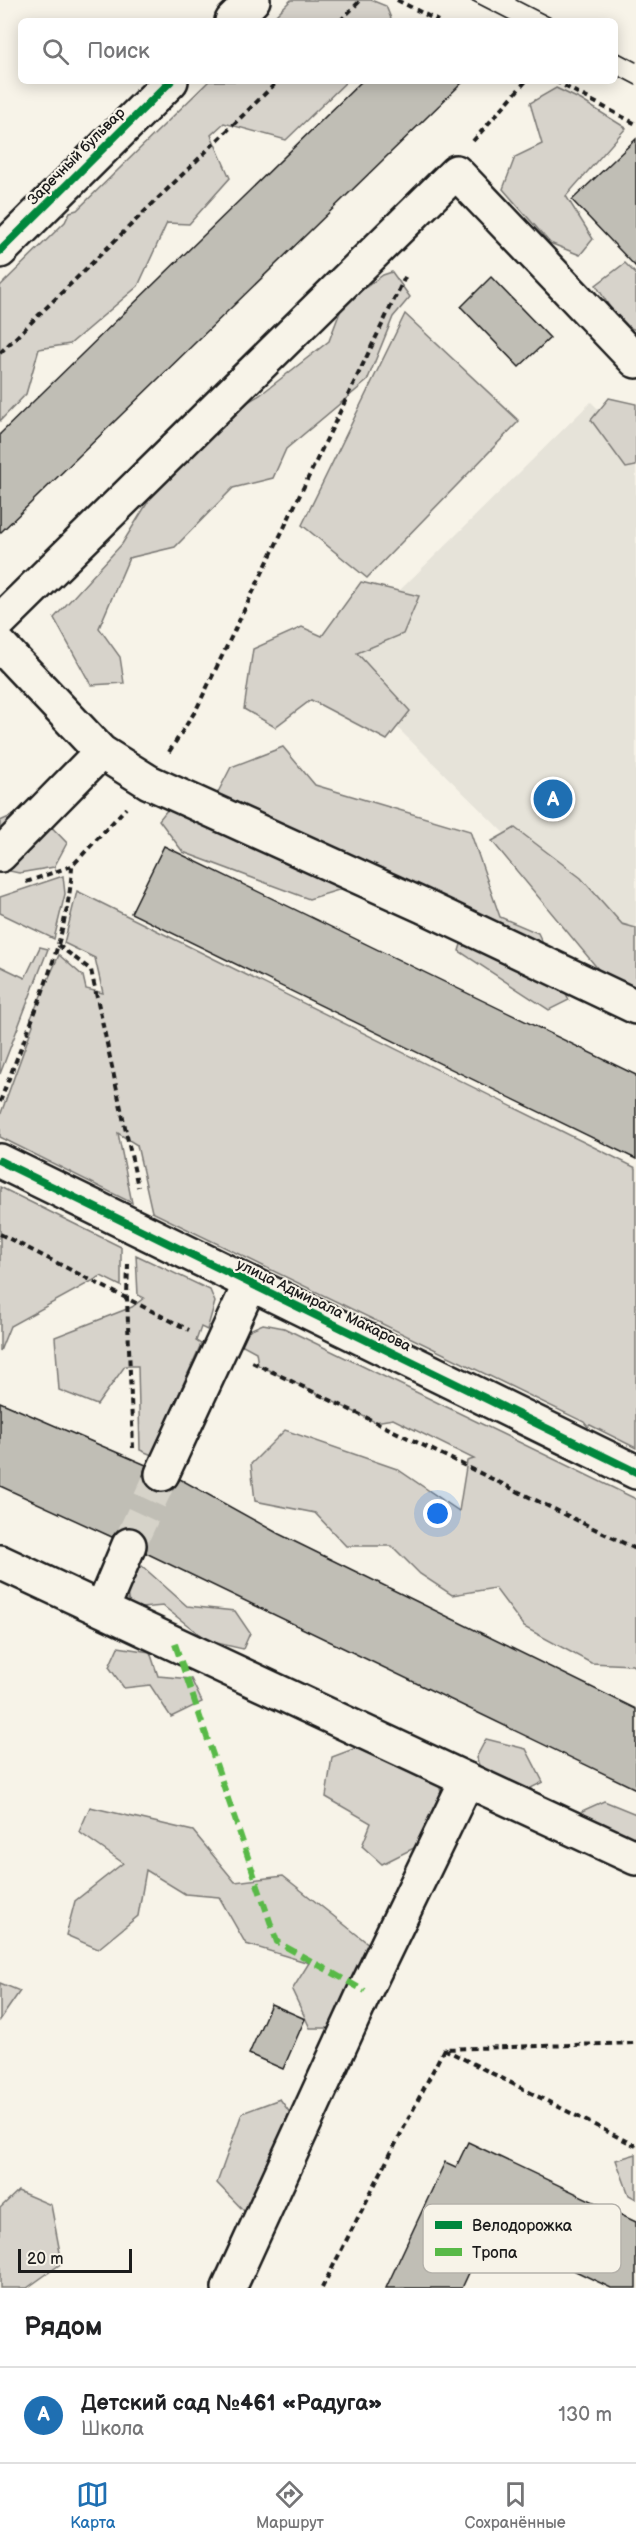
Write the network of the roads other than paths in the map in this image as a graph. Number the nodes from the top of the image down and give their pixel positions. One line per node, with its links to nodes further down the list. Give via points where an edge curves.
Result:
1 (253, 0): 2 (street)
2 (235, 18)
3 (168, 84): 4 (street, Заречный бульвар)
4 (0, 251)
5 (636, 361): 6 (street, via 456,172)
6 (0, 621)
7 (0, 645): 8 (street)
8 (101, 752): 9 (street); 10 (street, via 149,782)
9 (0, 855)
10 (636, 1007)
11 (0, 1161): 12 (street, улица Адмирала Макарова)
12 (250, 1284): 13 (street, улица Адмирала Макарова); 14 (street)
13 (636, 1472)
14 (162, 1474)
15 (129, 1545): 17 (street)
16 (0, 1562): 17 (street)
17 (102, 1609): 18 (street)
18 (467, 1780): 19 (street); 20 (street, via 364,1991)
19 (636, 1858)
20 (229, 2288)

